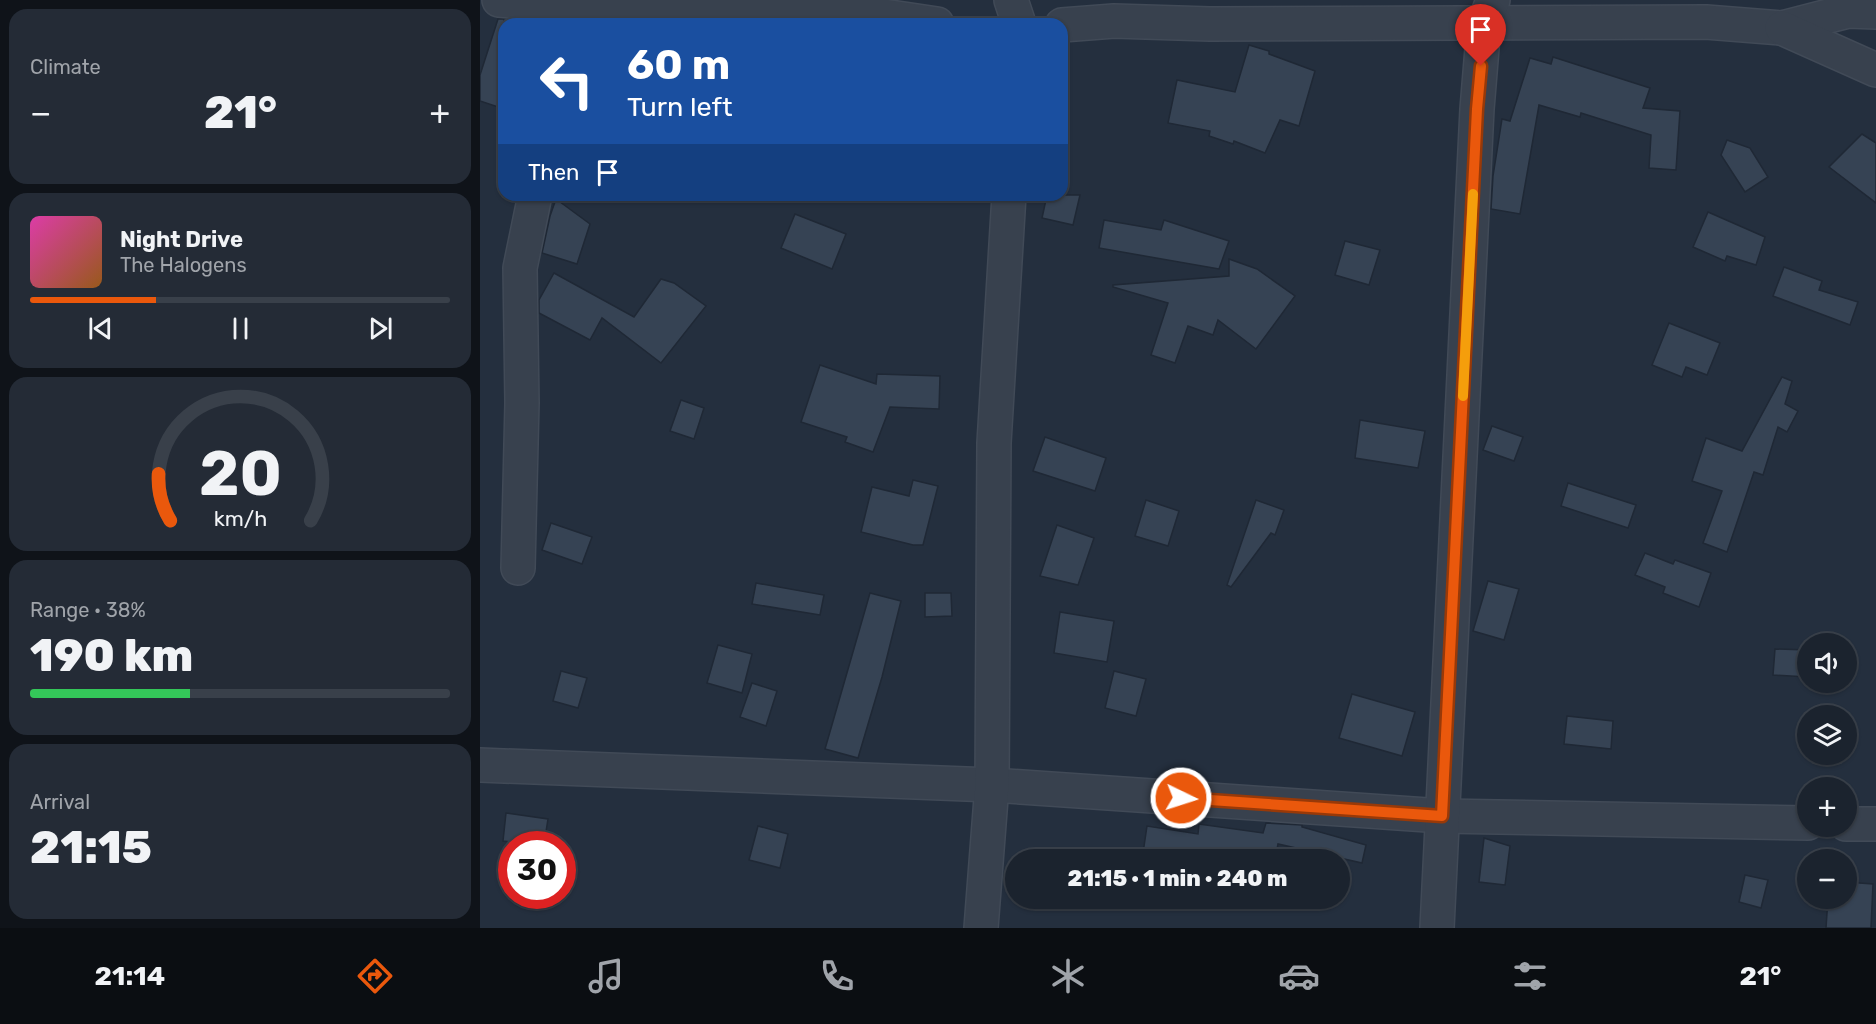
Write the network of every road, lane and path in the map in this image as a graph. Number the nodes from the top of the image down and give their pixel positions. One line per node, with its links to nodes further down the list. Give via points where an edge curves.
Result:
1 (1011, 0): 6 (street)
2 (1852, 8): 8 (street); 9 (street)
3 (521, 9): 5 (street, via 588,0)
4 (1489, 12): 7 (street, via 1210,24 1114,21); 8 (street); 16 (street, via 1477,109)
5 (897, 18)
6 (1017, 18)
7 (1068, 25)
8 (1782, 28): 10 (street)
9 (1876, 36)
10 (1876, 70)
11 (534, 201): 13 (street, via 520,268)
12 (1009, 201): 15 (street, via 994,443)
13 (518, 568)
14 (480, 765): 15 (street)
15 (992, 786): 16 (street); 20 (street)
16 (1442, 816): 17 (street); 21 (street)
17 (1797, 823)
18 (1857, 824): 19 (street)
19 (1876, 824)
20 (981, 928)
21 (1437, 928)

